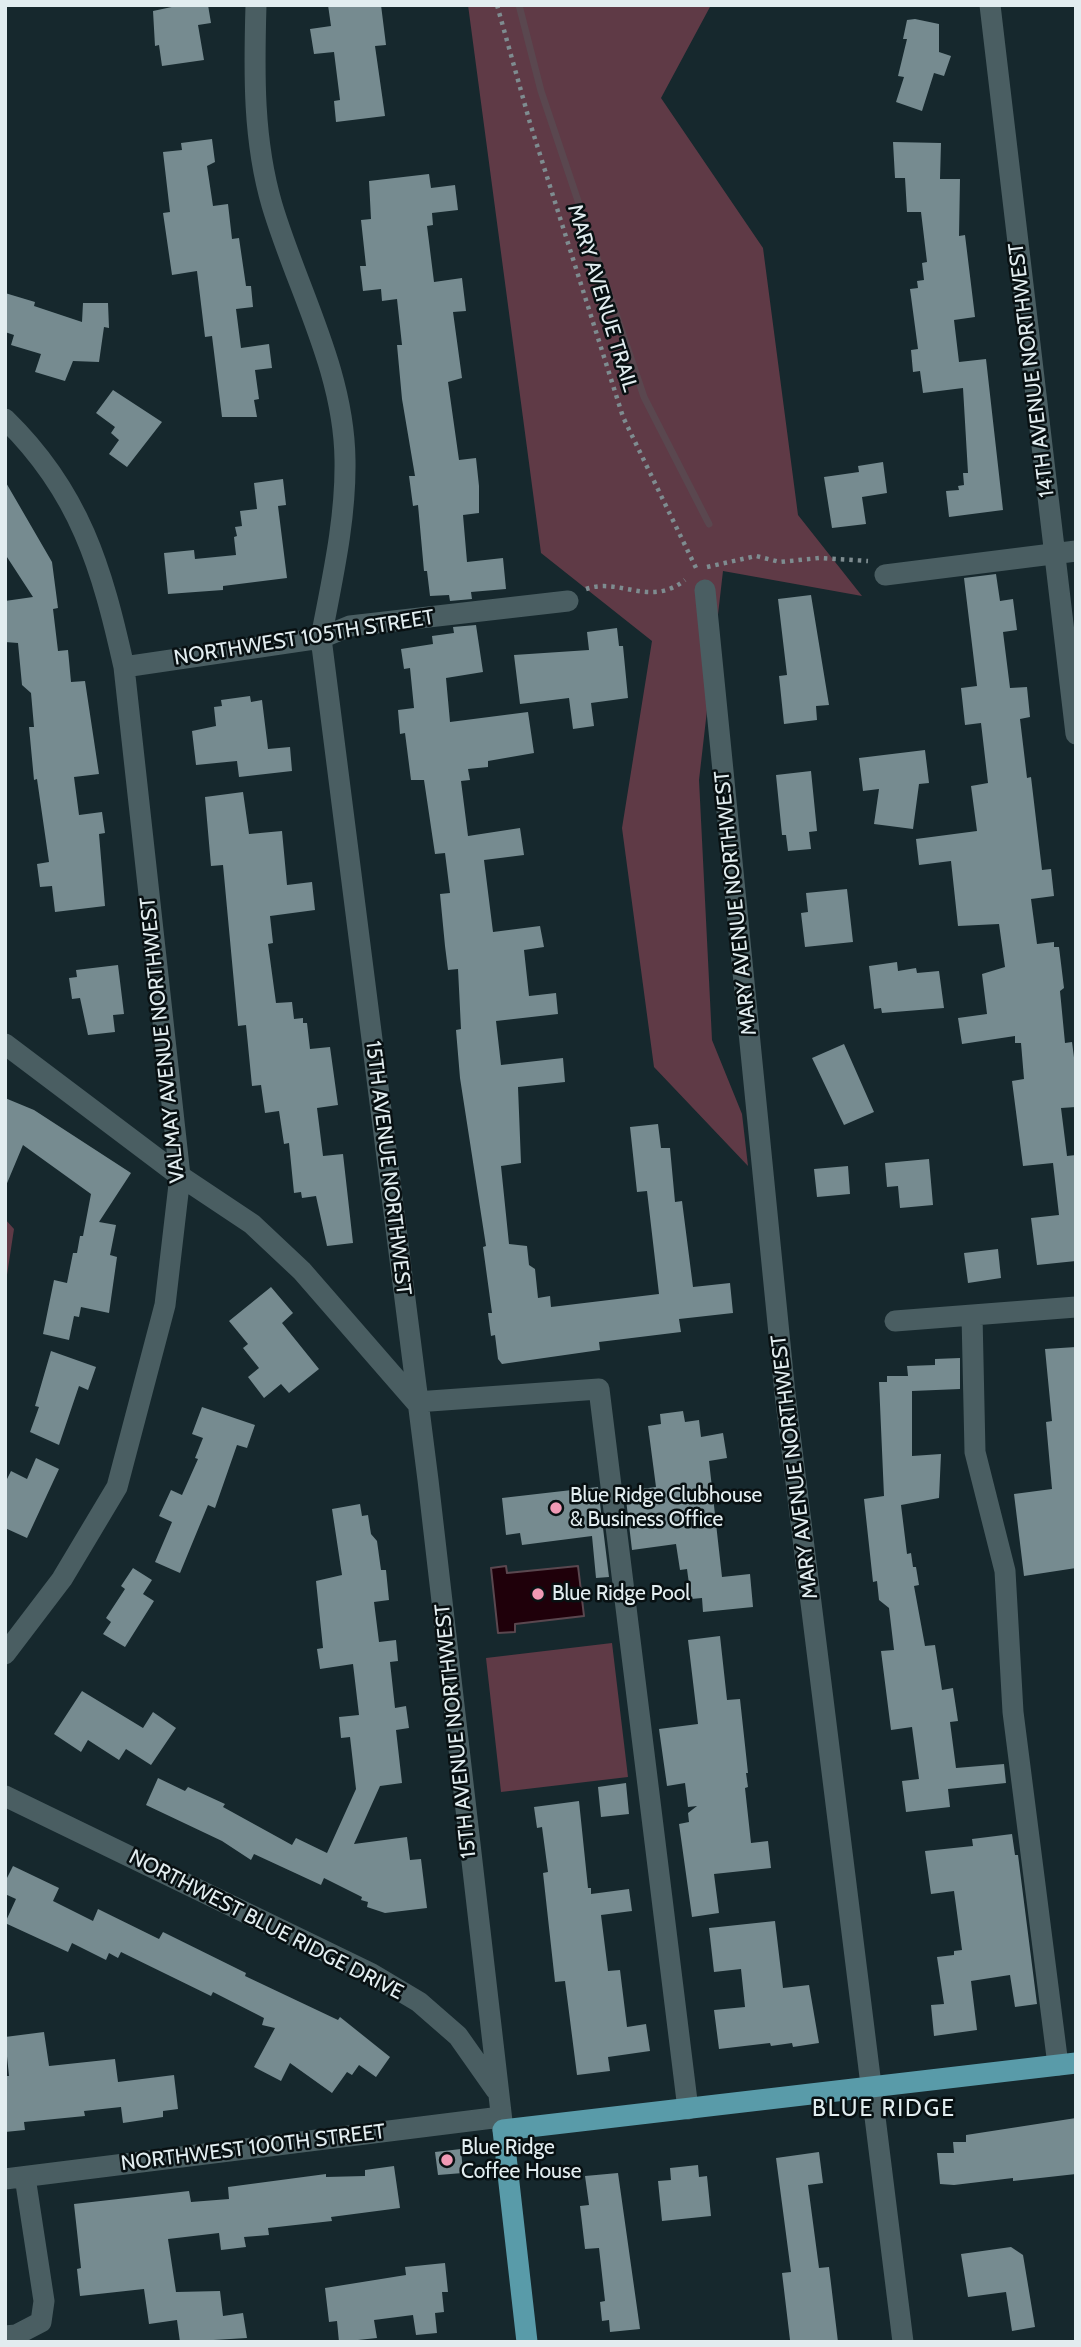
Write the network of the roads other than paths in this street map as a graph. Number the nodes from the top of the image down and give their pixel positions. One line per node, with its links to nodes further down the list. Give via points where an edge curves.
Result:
1 (256, 5): 9 (street, 15TH AVENUE NORTHWEST, via 254,81 264,175 326,356 345,458 341,524)
2 (990, 5): 5 (street, 14TH AVENUE NORTHWEST)
3 (5, 419): 10 (street, VALMAY AVENUE NORTHWEST, via 36,451 79,517 106,593)
4 (1076, 551): 5 (street)
5 (1054, 553): 6 (street); 11 (street, 14TH AVENUE NORTHWEST)
6 (885, 575)
7 (705, 590): 21 (street, MARY AVENUE NORTHWEST, via 785,1394)
8 (568, 601): 9 (street, NORTHWEST 105TH STREET, via 350,626)
9 (321, 638): 10 (street, NORTHWEST 105TH STREET); 17 (street, 15TH AVENUE NORTHWEST)
10 (124, 667): 13 (street, VALMAY AVENUE NORTHWEST)
11 (1076, 734)
12 (5, 1044): 13 (street)
13 (180, 1176): 17 (street, via 252,1224 302,1271); 18 (street, VALMAY AVENUE NORTHWEST, via 165,1305 117,1487 62,1579)
14 (1076, 1307): 15 (street)
15 (972, 1315): 16 (street); 20 (street, via 975,1452 1005,1571 1013,1712)
16 (895, 1321)
17 (416, 1402): 22 (street, 15TH AVENUE NORTHWEST); 23 (street, via 599,1389)
18 (5, 1654)
19 (5, 1796): 22 (street, NORTHWEST BLUE RIDGE DRIVE, via 372,1974 419,2002 458,2036)
20 (1067, 2064): 21 (main road, NORTHWEST 100TH STREET)
21 (873, 2089): 23 (main road, NORTHWEST 100TH STREET); 28 (street, MARY AVENUE NORTHWEST)
22 (497, 2091): 24 (street, 15TH AVENUE NORTHWEST)
23 (688, 2109): 24 (main road, NORTHWEST 100TH STREET)
24 (502, 2123): 25 (street, NORTHWEST 100TH STREET); 27 (main road, 15TH AVENUE NORTHWEST)
25 (15, 2178): 26 (street, via 44,2301 41,2322)
26 (5, 2336)
27 (527, 2342)
28 (903, 2342)

